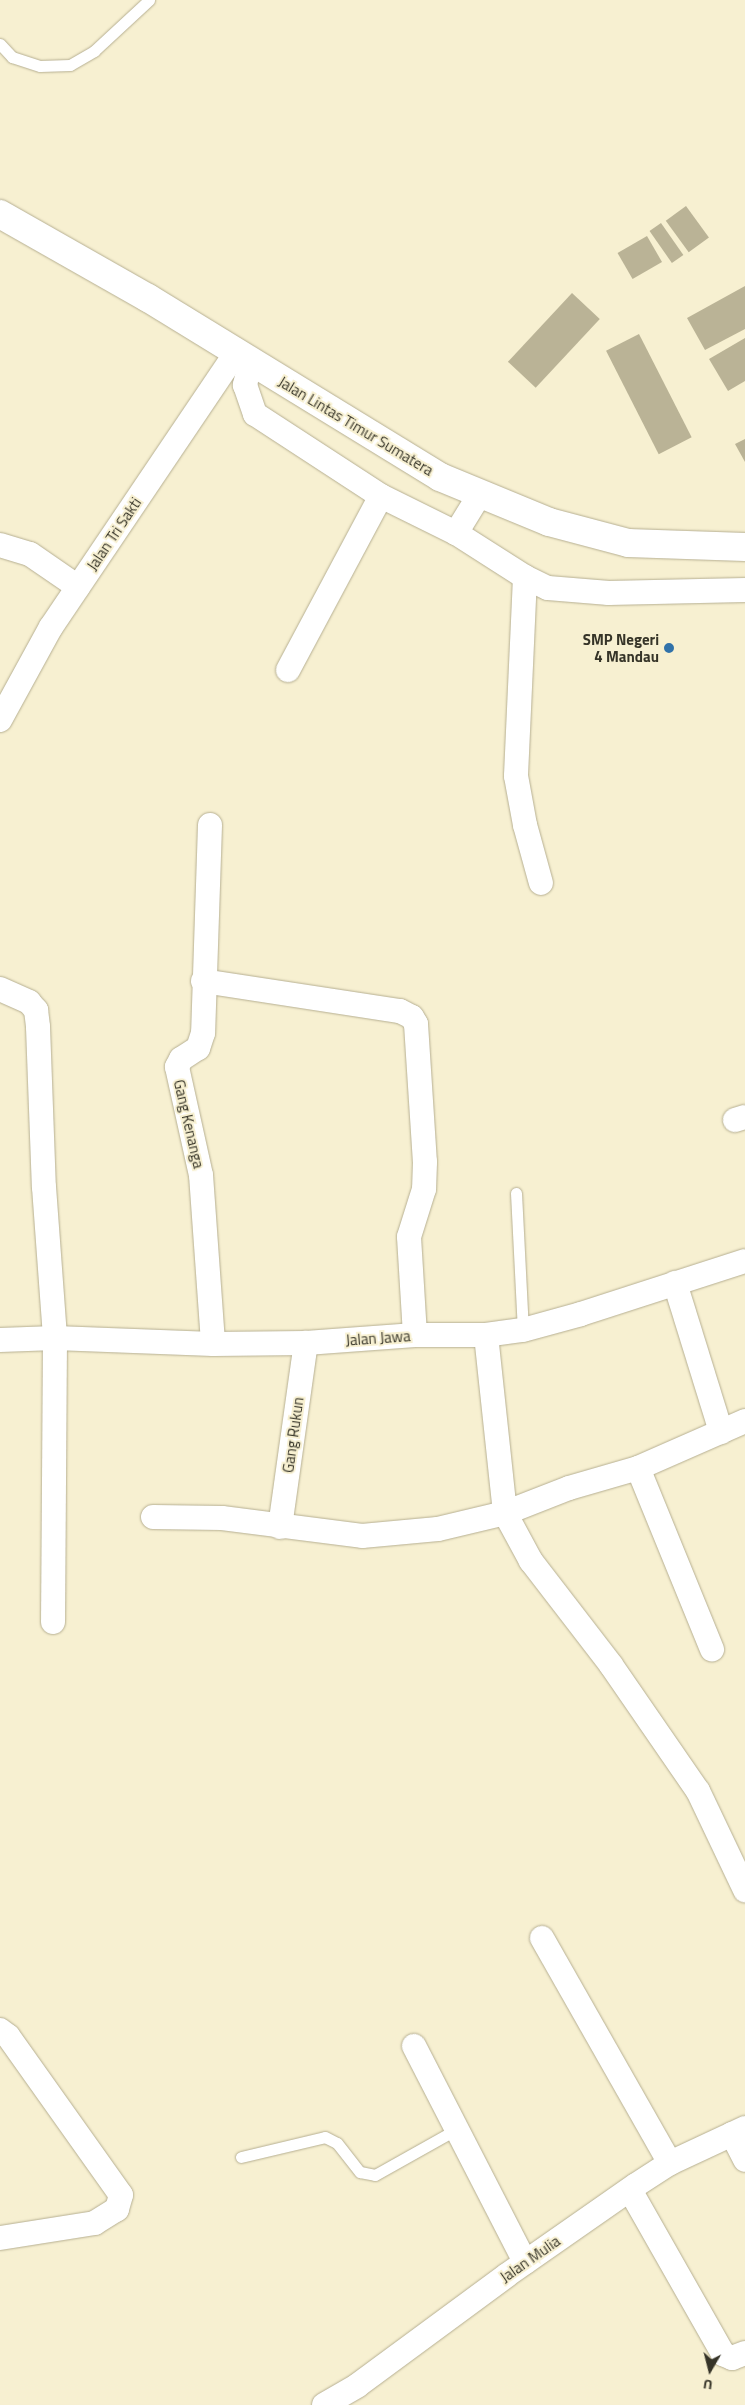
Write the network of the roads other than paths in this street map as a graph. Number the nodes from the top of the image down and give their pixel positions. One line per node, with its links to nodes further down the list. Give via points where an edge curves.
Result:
1 (149, 0): 2 (lane, via 94,51 70,66 40,66 12,57)
2 (0, 44)
3 (0, 214): 4 (highway, Jalan Lintas Timur Sumatera)
4 (243, 357): 5 (highway, Jalan Lintas Timur Sumatera, via 440,477); 6 (street, via 245,385 255,414); 11 (street, Jalan Tri Sakti)
5 (480, 494): 7 (street); 9 (highway, Jalan Lintas Timur Sumatera, via 549,522 628,543)
6 (381, 496): 7 (street); 13 (street)
7 (456, 533): 10 (street)
8 (0, 545): 11 (street, via 30,554)
9 (745, 547)
10 (525, 577): 12 (street, via 548,588 609,593); 16 (street, via 516,776 525,825)
11 (78, 587): 14 (street, Jalan Tri Sakti, via 51,627)
12 (745, 590)
13 (288, 670)
14 (0, 720)
15 (210, 825): 17 (street, Gang Kenanga)
16 (542, 883)
17 (203, 981): 23 (street, via 400,1011 412,1017 416,1024 425,1162 424,1189 409,1237); 28 (street, Gang Kenanga, via 202,1042 181,1058 177,1067 201,1175)
18 (0, 989): 25 (street, via 29,1002 36,1010)
19 (516, 1193): 22 (lane)
20 (745, 1261): 21 (street, Jalan Jawa)
21 (675, 1283): 22 (street, Jalan Jawa); 30 (street)
22 (523, 1330): 24 (street, Jalan Jawa)
23 (415, 1335): 24 (street, Jalan Jawa); 27 (street, Jalan Jawa)
24 (486, 1335): 32 (street)
25 (55, 1338): 26 (street, Jalan Jawa); 28 (street, Jalan Jawa); 35 (street)
26 (0, 1340)
27 (306, 1342): 28 (street, Jalan Jawa); 34 (street, Gang Rukun)
28 (213, 1344)
29 (745, 1421): 30 (street)
30 (721, 1432): 31 (street)
31 (638, 1468): 32 (street, via 569,1488); 36 (street)
32 (505, 1513): 34 (street, via 438,1529 362,1536); 37 (street, via 532,1561 698,1791)
33 (153, 1517): 34 (street, via 222,1518)
34 (280, 1528)
35 (53, 1622)
36 (712, 1649)
37 (745, 1890)
38 (542, 1938): 45 (street)
39 (0, 2030): 47 (street, via 8,2036 122,2195 117,2209 95,2223)
40 (414, 2046): 41 (street)
41 (457, 2130): 43 (lane, via 376,2175 360,2172 337,2143 325,2137); 48 (street)
42 (739, 2131): 44 (street); 45 (street, Jalan Mulia)
43 (241, 2157)
44 (745, 2160)
45 (670, 2163): 46 (street, Jalan Mulia)
46 (630, 2190): 48 (street, Jalan Mulia); 49 (street, via 723,2354 732,2358)
47 (0, 2238)
48 (525, 2262): 50 (street, Jalan Mulia, via 358,2385)
49 (745, 2353)
50 (324, 2405)

